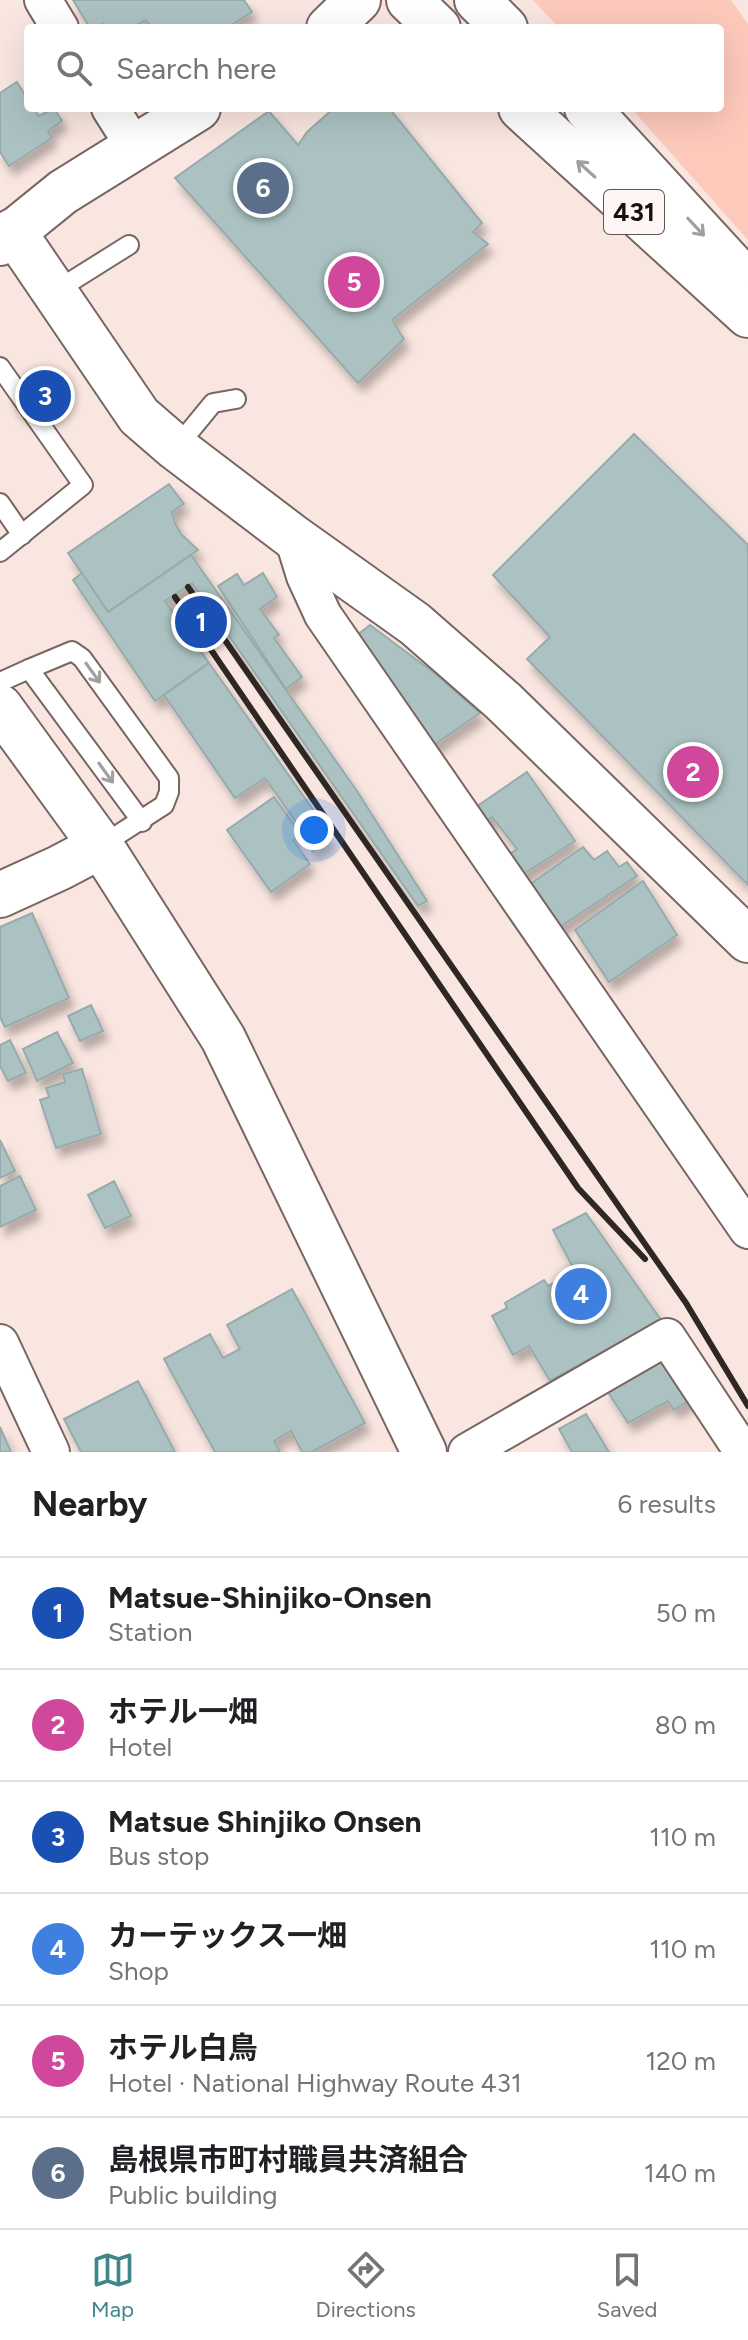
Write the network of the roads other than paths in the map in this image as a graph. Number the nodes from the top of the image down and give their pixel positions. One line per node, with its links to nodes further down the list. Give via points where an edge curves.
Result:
1 (43, 0): 5 (street)
2 (358, 0): 6 (main road)
3 (409, 0): 7 (main road)
4 (477, 0): 8 (main road)
5 (58, 24)
6 (333, 24)
7 (434, 24)
8 (501, 24)
9 (113, 112): 13 (street)
10 (191, 112): 13 (main road)
11 (525, 112): 18 (main road, 431, one-way to 11)
12 (591, 112): 16 (main road, 431, one-way to 16)
13 (134, 146): 14 (main road)
14 (7, 237): 17 (main road)
15 (129, 245): 17 (lane)
16 (748, 283)
17 (54, 292): 21 (main road, via 139,416)
18 (748, 315)
19 (0, 367): 23 (lane, via 83,485)
20 (236, 399): 21 (lane, via 213,403)
21 (176, 448): 24 (main road)
22 (0, 503): 23 (lane)
23 (22, 535): 25 (lane)
24 (293, 537): 32 (main road, via 415,624 503,701); 33 (street, via 323,615)
25 (0, 552)
26 (29, 669): 27 (lane); 29 (lane, one-way to 29); 29 (lane, one-way to 29, via 72,651 82,658 169,778 164,805)
27 (0, 682)
28 (0, 707): 30 (main road)
29 (142, 822): 30 (lane)
30 (101, 846): 31 (main road); 36 (main road, via 223,1038)
31 (0, 895)
32 (748, 940)
33 (748, 1230)
34 (1, 1349): 35 (street)
35 (51, 1452)
36 (424, 1452)
37 (467, 1452): 38 (street, via 667,1337)
38 (743, 1452)

